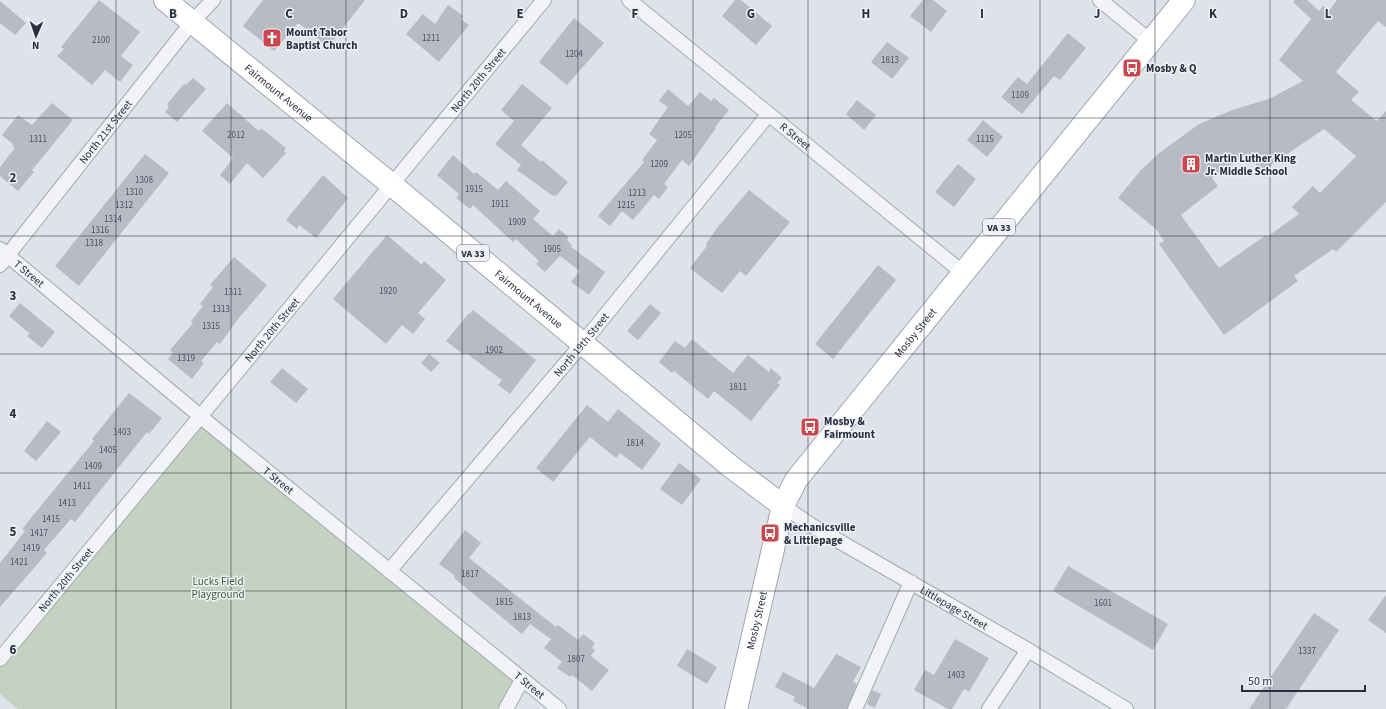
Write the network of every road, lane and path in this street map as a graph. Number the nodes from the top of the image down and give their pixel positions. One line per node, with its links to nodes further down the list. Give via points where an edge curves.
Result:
1 (164, 0): 7 (main road, Fairmount Avenue / VA 33)
2 (213, 0): 7 (street, North 21st Street)
3 (544, 0): 10 (street, North 20th Street)
4 (629, 0): 9 (street, R Street)
5 (1100, 0): 8 (street)
6 (1184, 0): 8 (main road, Mosby Street / VA 33)
7 (192, 22): 10 (main road, Fairmount Avenue / VA 33); 11 (street, North 21st Street)
8 (1150, 41): 12 (main road, Mosby Street / VA 33)
9 (768, 115): 12 (street, R Street); 13 (street, North 19th Street)
10 (392, 185): 13 (main road, Fairmount Avenue / VA 33); 14 (street, North 20th Street)
11 (3, 256): 14 (street, T Street)
12 (962, 272): 15 (main road, Mosby Street / VA 33, via 796,480)
13 (582, 344): 15 (main road, Fairmount Avenue / VA 33); 16 (street, North 19th Street)
14 (201, 417): 16 (street, T Street); 18 (street, North 20th Street)
15 (782, 506): 17 (street, Littlepage Street); 23 (main road, Mosby Street)
16 (389, 571): 20 (street, T Street)
17 (911, 582): 19 (street, Littlepage Street); 24 (street)
18 (3, 650)
19 (1028, 650): 25 (street); 26 (street, Littlepage Street)
20 (522, 680): 21 (street); 22 (street, T Street)
21 (506, 709)
22 (559, 709)
23 (736, 709)
24 (855, 709)
25 (989, 709)
26 (1126, 709)

